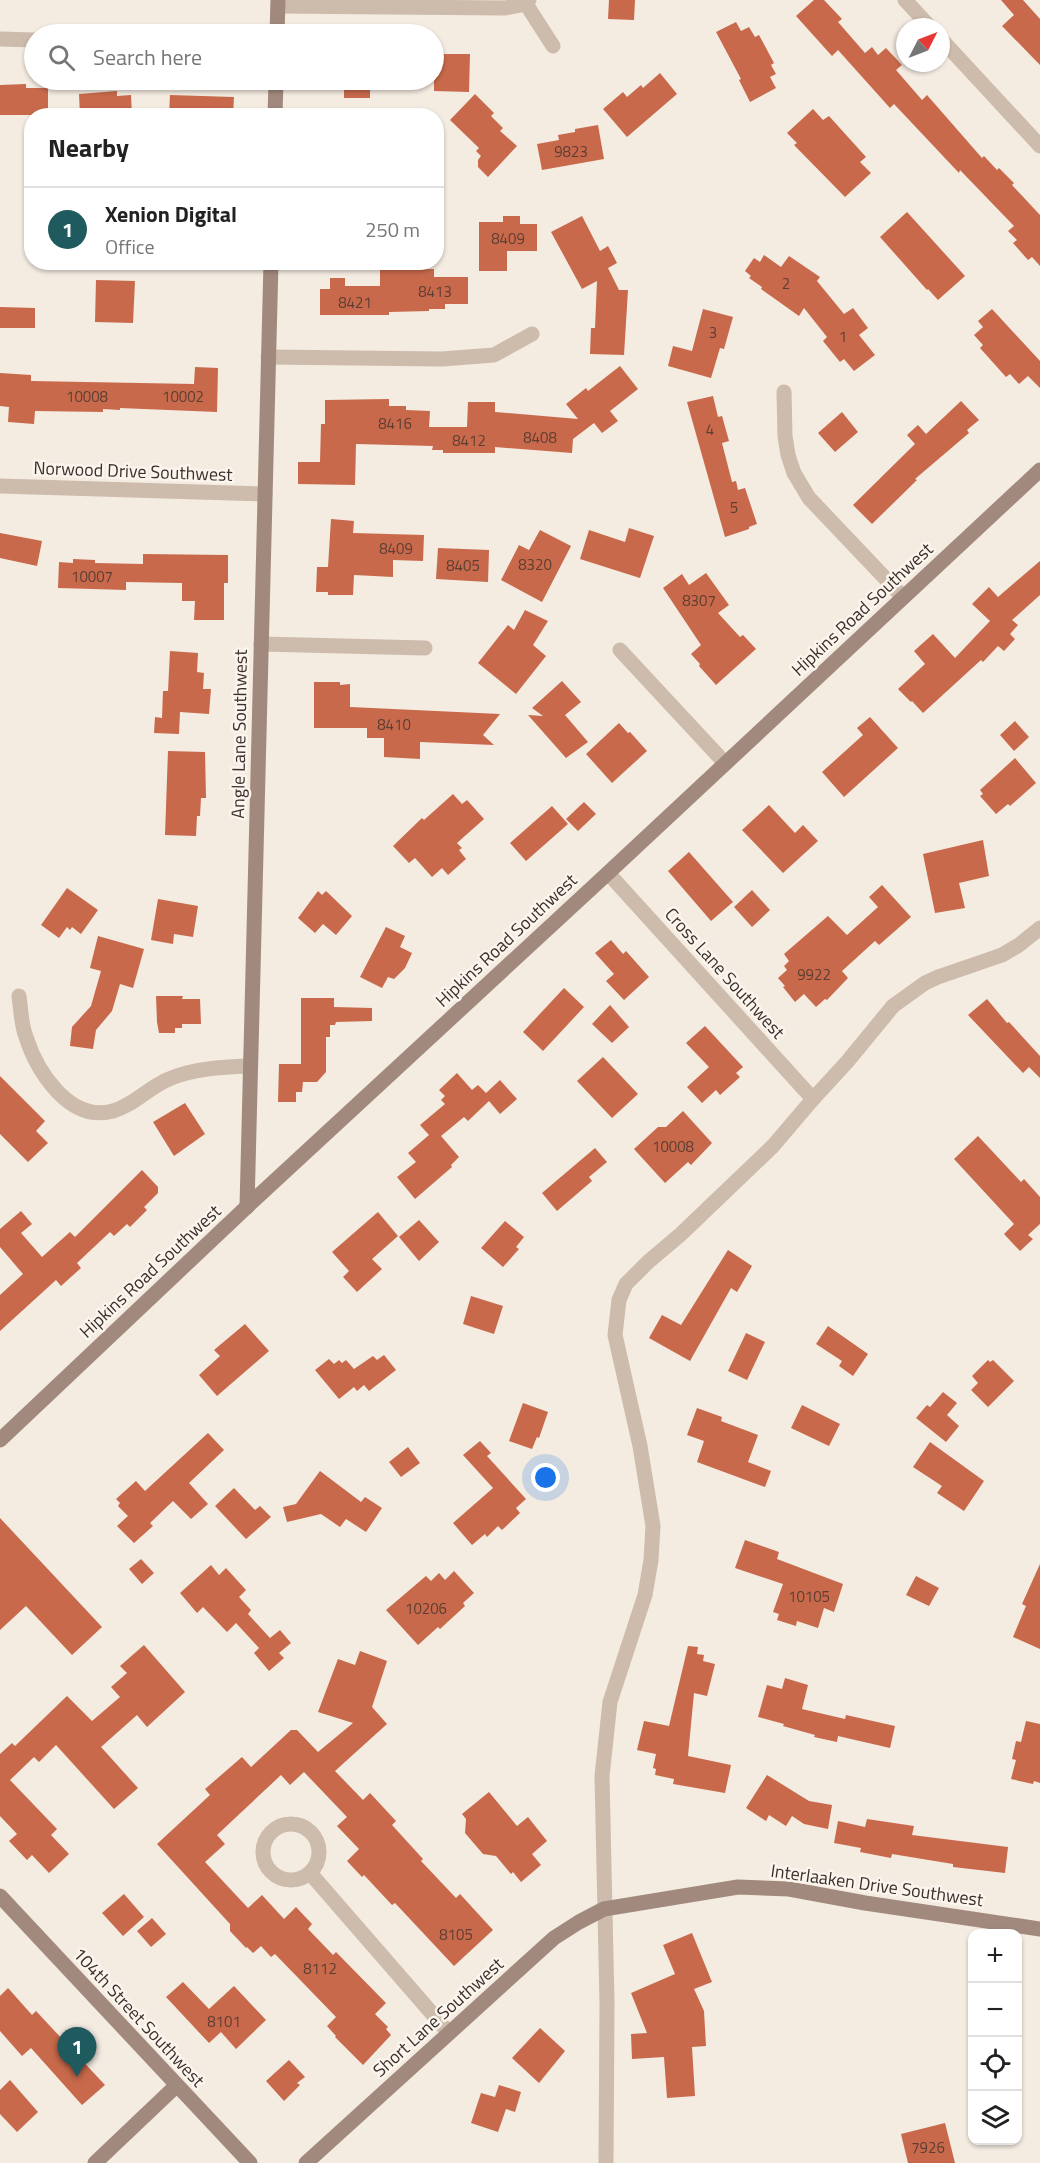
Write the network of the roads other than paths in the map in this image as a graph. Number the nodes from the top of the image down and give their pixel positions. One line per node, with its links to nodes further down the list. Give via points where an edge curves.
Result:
1 (905, 0): 4 (street)
2 (527, 2): 3 (street, via 506,8); 8 (street)
3 (278, 3): 5 (street)
4 (922, 18)
5 (277, 24)
6 (0, 39): 7 (street)
7 (24, 40)
8 (553, 46)
9 (950, 49): 12 (street)
10 (276, 90): 11 (street)
11 (275, 108)
12 (1040, 146)
13 (271, 270): 15 (street, Angle Lane Southwest)
14 (532, 334): 15 (street, via 494,355 442,359)
15 (268, 357): 19 (street, Angle Lane Southwest)
16 (784, 392): 20 (street, via 785,436 794,473 809,498)
17 (1040, 470): 20 (street, Hipkins Road Southwest)
18 (0, 486): 19 (street, Norwood Drive Southwest)
19 (265, 494): 21 (street, Angle Lane Southwest)
20 (903, 597): 24 (street, Hipkins Road Southwest)
21 (261, 644): 22 (street); 28 (street, Angle Lane Southwest)
22 (425, 648)
23 (621, 650): 24 (street)
24 (725, 763): 25 (street, Hipkins Road Southwest)
25 (608, 873): 29 (street, Cross Lane Southwest); 30 (street, Hipkins Road Southwest)
26 (1040, 928): 29 (street, via 1002,955 938,977 893,1006)
27 (19, 996): 28 (street, via 26,1037 36,1060 58,1094 79,1107 111,1112 168,1079 218,1068)
28 (250, 1066): 30 (street, Angle Lane Southwest)
29 (813, 1099): 34 (street, via 773,1146 626,1284 619,1300 615,1335 653,1526 645,1596 610,1702 602,1776)
30 (247, 1207): 31 (street, Hipkins Road Southwest)
31 (1, 1438)
32 (310, 1873): 36 (street)
33 (0, 1896): 37 (street, 104th Street Southwest)
34 (604, 1909): 35 (street, Interlaaken Drive Southwest, via 738,1887 768,1888); 36 (street, Short Lane Southwest, via 554,1938); 41 (street)
35 (1040, 1929)
36 (449, 2033): 40 (street, Short Lane Southwest)
37 (176, 2086): 38 (street); 39 (street, 104th Street Southwest)
38 (95, 2163)
39 (250, 2163)
40 (306, 2163)
41 (606, 2163)

